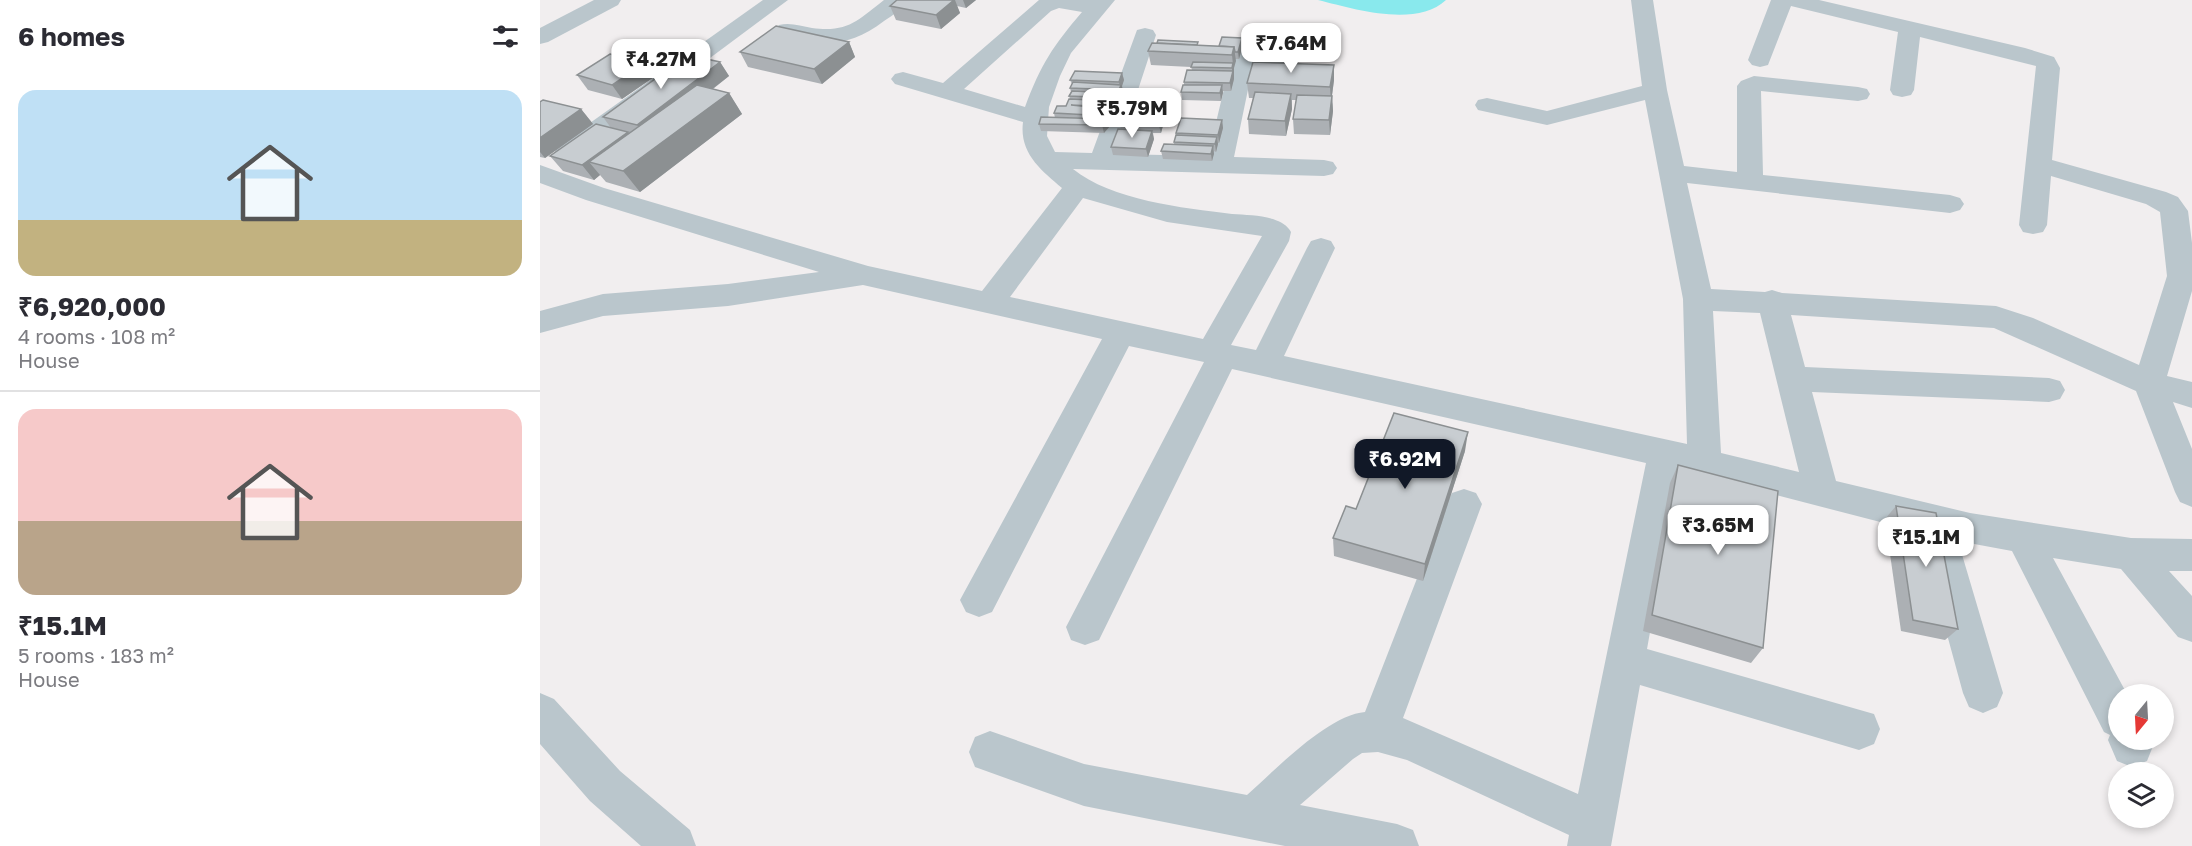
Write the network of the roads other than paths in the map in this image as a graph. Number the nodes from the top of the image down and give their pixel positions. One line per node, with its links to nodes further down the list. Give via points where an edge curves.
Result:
1 (610, 0): 11 (street)
2 (777, 0): 8 (street)
3 (898, 0): 8 (street, via 856,32 835,38)
4 (1642, 0): 15 (street)
5 (1782, 0): 13 (street)
6 (1791, 0): 9 (street)
7 (1101, 4): 17 (street, via 1057,1 1042,6); 20 (street, via 1061,51 1048,76)
8 (748, 21): 26 (street)
9 (1910, 28): 16 (street); 23 (street, via 2046,62)
10 (1145, 35): 22 (street)
11 (540, 37)
12 (1327, 41): 24 (street, via 1259,40 1245,47)
13 (1760, 60)
14 (903, 79): 17 (street)
15 (1655, 90): 19 (street, via 1547,117); 27 (street)
16 (1902, 90)
17 (947, 92): 20 (street)
18 (1858, 94): 28 (street, via 1754,83 1749,86)
19 (1487, 105)
20 (1036, 118): 21 (street, via 1034,136)
21 (1046, 160): 22 (street); 29 (street)
22 (1102, 161): 24 (street)
23 (2038, 164): 31 (street); 42 (street, via 2156,198 2174,211 2182,276)
24 (1219, 165): 25 (street)
25 (1324, 168)
26 (540, 173): 33 (street, via 594,194)
27 (1672, 173): 28 (street); 34 (street)
28 (1750, 182): 30 (street)
29 (1078, 186): 36 (street); 39 (street, via 1167,213 1266,226 1277,232)
30 (1950, 204)
31 (2033, 225)
32 (1321, 248): 40 (street)
33 (867, 276): 36 (street); 37 (street, via 728,295 603,305)
34 (1698, 299): 35 (street); 46 (street)
35 (1772, 301): 41 (street); 42 (street, via 1996,317)
36 (989, 303): 38 (street)
37 (540, 322)
38 (1121, 332): 39 (street); 54 (street)
39 (1217, 353): 40 (street); 56 (street)
40 (1265, 364): 45 (street)
41 (1792, 379): 43 (street); 47 (street)
42 (2149, 383): 44 (street); 48 (street)
43 (2049, 390)
44 (2192, 395)
45 (1665, 453): 46 (street); 57 (street)
46 (1704, 462): 47 (street)
47 (1821, 490): 50 (street)
48 (2192, 492)
49 (1464, 504): 62 (street)
50 (1934, 520): 51 (street); 58 (street)
51 (2023, 537): 52 (street); 59 (street)
52 (2131, 554): 53 (street); 55 (street)
53 (2192, 555)
54 (979, 600)
55 (2192, 624)
56 (1085, 627)
57 (1624, 662): 61 (street); 65 (street)
58 (1983, 693)
59 (2108, 700)
60 (540, 713): 66 (street, via 605,786)
61 (1859, 729)
62 (1378, 731): 64 (street, via 1357,733 1338,744); 65 (street, via 1411,741)
63 (990, 752): 64 (street, via 1084,785)
64 (1253, 818): 67 (street)
65 (1591, 834)
66 (674, 846)
67 (1397, 846)

